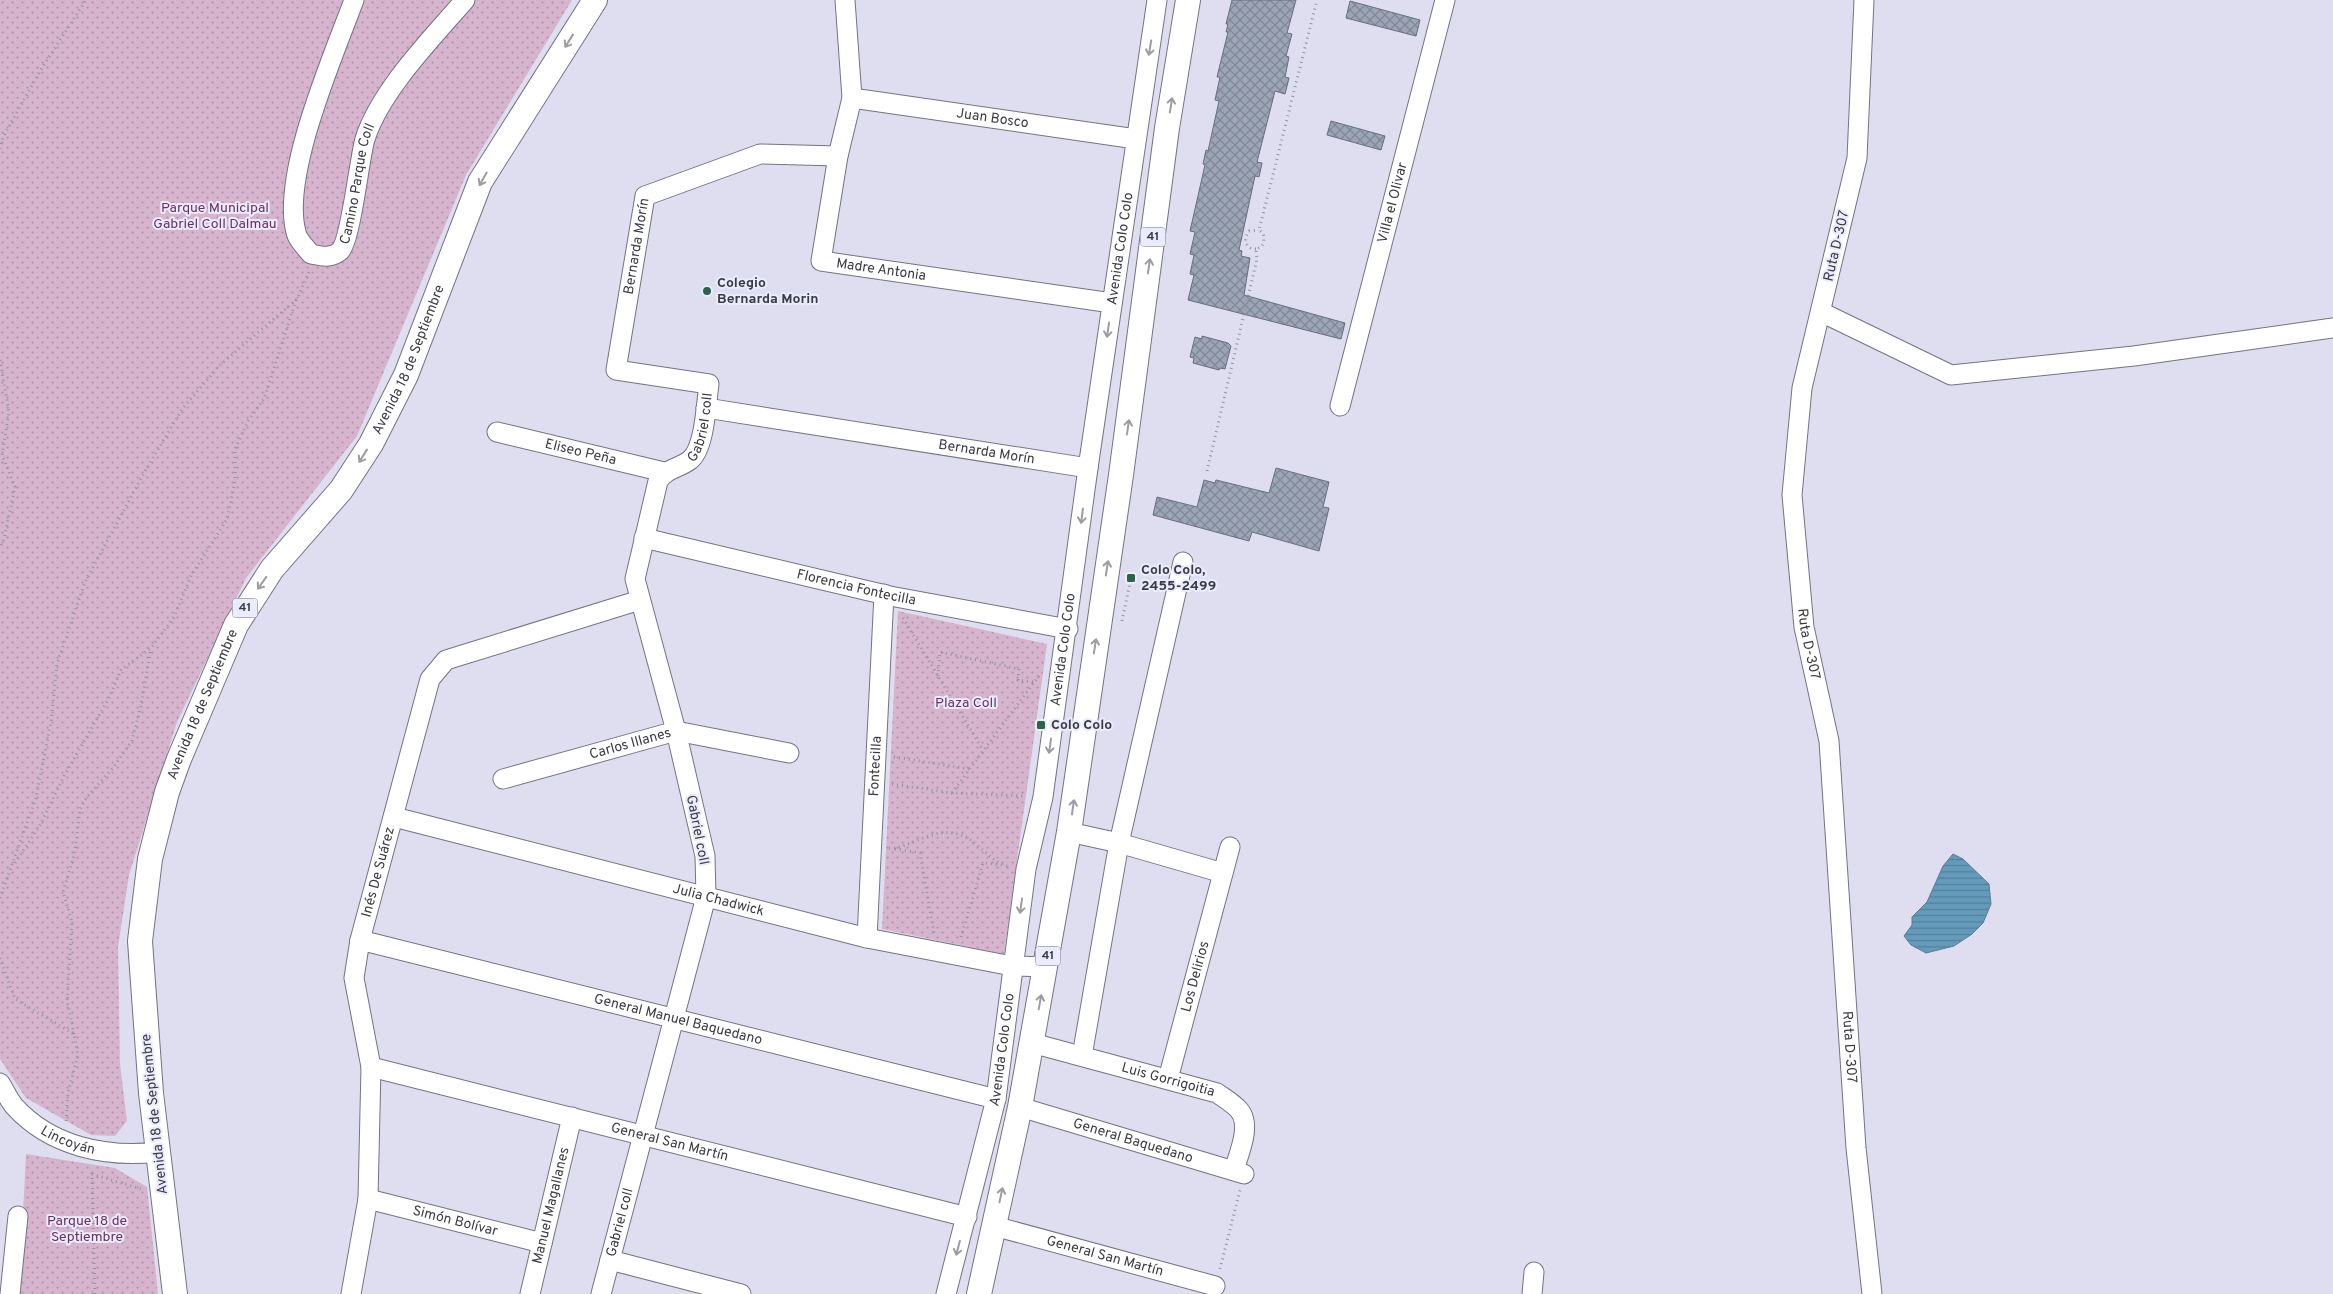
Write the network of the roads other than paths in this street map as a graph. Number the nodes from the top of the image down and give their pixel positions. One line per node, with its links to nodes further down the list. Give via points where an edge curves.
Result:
1 (354, 0): 2 (street, Camino Parque Coll, via 302,145 294,202 296,234 311,254 328,257 340,250 347,234 365,138 387,94)
2 (465, 0)
3 (594, 0): 50 (main road, Avenida 18 de Septiembre / 41, one-way to 50, via 480,182 406,376 375,436 341,490 272,569 247,605 179,760 167,792 150,860 140,942)
4 (845, 0): 9 (street, Madre Antonia)
5 (1157, 0): 10 (street, Avenida Colo Colo, one-way to 10)
6 (1188, 0): 25 (main road, Avenida Colo Colo / 41, one-way to 6)
7 (1445, 0): 16 (street, Villa el Olivar)
8 (1864, 0): 13 (street, Ruta D-307, via 1858,158)
9 (852, 98): 10 (street, Juan Bosco); 11 (street, Madre Antonia)
10 (1136, 139): 12 (street, Avenida Colo Colo)
11 (838, 156): 12 (street, Madre Antonia, via 821,261); 15 (street, Bernarda Morín, via 760,154 645,196 616,370)
12 (1112, 302): 19 (street, Avenida Colo Colo, one-way to 19)
13 (1821, 312): 14 (street, via 1951,376 2134,356); 69 (street, Ruta D-307, via 1802,388 1792,495 1804,627 1829,741 1856,1148)
14 (2333, 328)
15 (709, 384): 17 (street, Gabriel coll)
16 (1340, 406)
17 (706, 408): 19 (street, Bernarda Morín); 20 (street, Gabriel coll, via 700,445 694,456 678,468)
18 (497, 432): 20 (street, Eliseo Peña)
19 (1088, 468): 26 (street, Avenida Colo Colo, one-way to 26)
20 (664, 472): 21 (street, Gabriel coll, via 656,488)
21 (644, 538): 23 (street, Florencia Fontecilla); 24 (street, Gabriel coll, via 635,579)
22 (1183, 562): 32 (street)
23 (887, 595): 26 (street, Florencia Fontecilla); 36 (street, Fontecilla)
24 (640, 600): 27 (street, Gabriel coll); 30 (street, Inés De Suárez, via 446,660 430,679)
25 (1100, 616): 26 (street); 31 (main road, Avenida Colo Colo / 41, one-way to 25)
26 (1066, 638): 38 (street, Avenida Colo Colo, one-way to 38, via 1043,796 1026,869)
27 (676, 731): 28 (street, Carlos Illanes); 29 (street, Carlos Illanes); 35 (street, Gabriel coll, via 705,856)
28 (789, 754)
29 (503, 779)
30 (394, 817): 35 (street, Julia Chadwick); 37 (street, Inés De Suárez)
31 (1069, 832): 32 (street); 39 (main road, Avenida Colo Colo / 41)
32 (1119, 843): 34 (street); 42 (street)
33 (1230, 848): 34 (street, Los Delirios)
34 (1223, 873): 44 (street, Los Delirios)
35 (706, 897): 36 (street, Julia Chadwick); 40 (street, Gabriel coll)
36 (867, 938): 38 (street, Julia Chadwick)
37 (360, 940): 40 (street, General Manuel Baquedano); 43 (street, Inés De Suárez, via 354,978)
38 (1012, 966): 39 (street, Julia Chadwick); 46 (street, Avenida Colo Colo)
39 (1046, 967): 41 (main road, Avenida Colo Colo / 41, one-way to 39)
40 (676, 1018): 46 (street, General Manuel Baquedano); 49 (street, Gabriel coll)
41 (1032, 1043): 42 (street, Luis Gorrigoitia); 47 (main road, Avenida Colo Colo / 41)
42 (1082, 1056): 44 (street, Luis Gorrigoitia)
43 (371, 1067): 48 (street, General San Martín); 52 (street, Inés De Suárez)
44 (1168, 1080): 51 (street, Luis Gorrigoitia, via 1217,1093 1240,1110 1244,1133)
45 (0, 1084): 50 (street, Lincoyán, via 29,1120 65,1141 90,1150 127,1154)
46 (996, 1099): 54 (street, Avenida Colo Colo)
47 (1020, 1108): 51 (street, General Baquedano); 55 (main road, Avenida Colo Colo / 41, one-way to 47)
48 (572, 1117): 49 (street, General San Martín); 56 (street, Manuel Magallanes)
49 (644, 1134): 54 (street, General San Martín); 57 (street, Gabriel coll)
50 (158, 1152): 61 (main road, Avenida 18 de Septiembre / 41)
51 (1239, 1172)
52 (368, 1198): 56 (street, Simón Bolívar); 62 (street, Inés De Suárez)
53 (18, 1216): 60 (street)
54 (967, 1216): 66 (street, Avenida Colo Colo, one-way to 66)
55 (994, 1226): 59 (street, General San Martín); 67 (main road, Avenida Colo Colo / 41)
56 (542, 1243): 63 (street, Manuel Magallanes)
57 (610, 1260): 64 (street, Gabriel coll); 65 (street)
58 (1534, 1272): 68 (street)
59 (1215, 1286)
60 (10, 1294)
61 (175, 1294)
62 (351, 1294)
63 (530, 1294)
64 (601, 1294)
65 (741, 1294)
66 (946, 1294)
67 (979, 1294)
68 (1532, 1294)
69 (1872, 1294)

